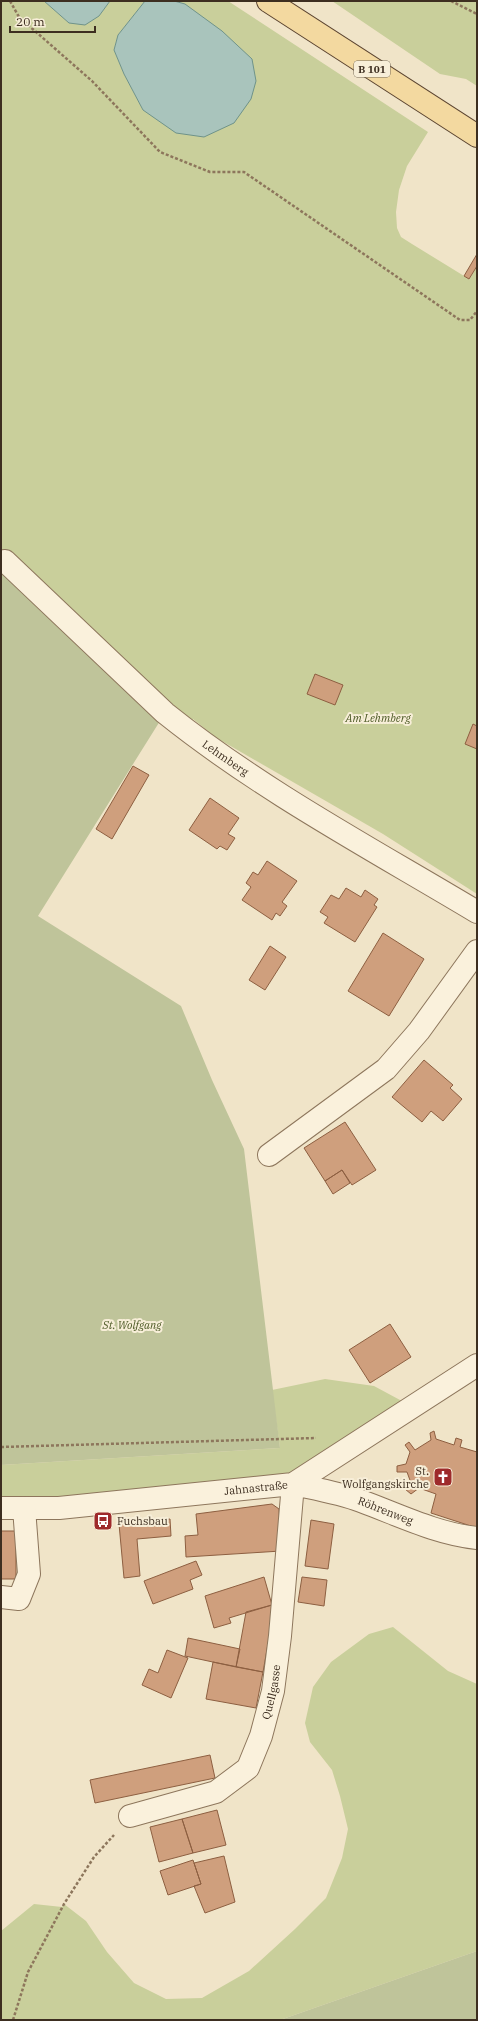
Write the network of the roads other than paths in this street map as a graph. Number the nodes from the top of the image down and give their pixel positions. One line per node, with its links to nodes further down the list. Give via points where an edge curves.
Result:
1 (268, 1): 2 (main road, B 101)
2 (477, 136)
3 (5, 561): 4 (street, Lehmberg, via 165,713 191,734 237,768)
4 (477, 912)
5 (477, 951): 6 (street, via 419,1031 386,1069)
6 (269, 1155)
7 (477, 1365): 8 (street, Jahnastraße)
8 (293, 1484): 10 (street, Jahnastraße, via 59,1508); 11 (street, Röhrenweg, via 359,1500 418,1524); 13 (street, Quellgasse, via 273,1691 261,1736 248,1768 216,1792)
9 (1, 1508): 10 (street, Jahnastraße)
10 (24, 1508): 12 (street, via 29,1574 19,1599)
11 (477, 1538)
12 (1, 1597)
13 (130, 1816)

